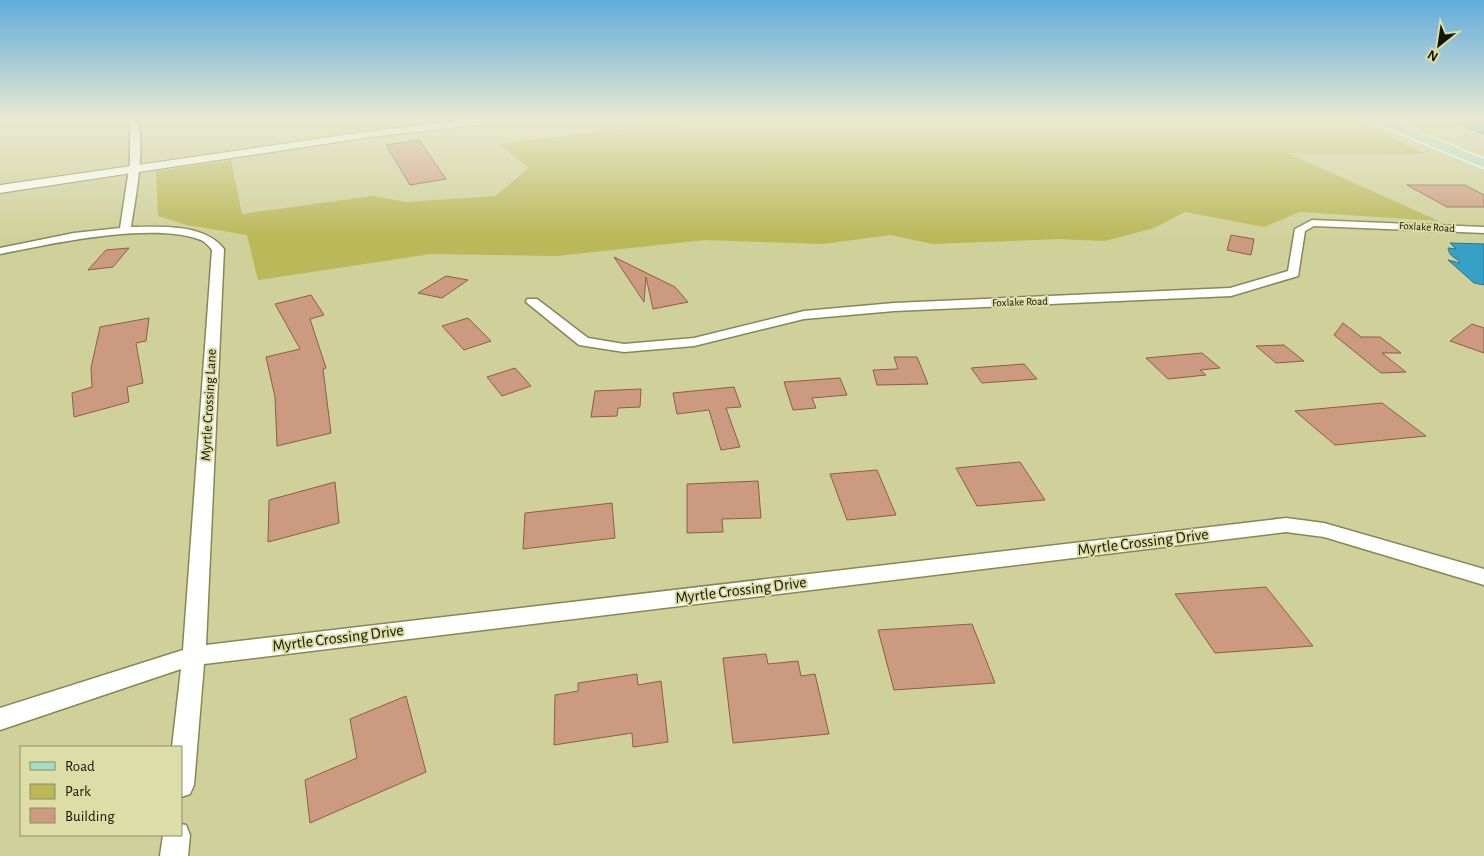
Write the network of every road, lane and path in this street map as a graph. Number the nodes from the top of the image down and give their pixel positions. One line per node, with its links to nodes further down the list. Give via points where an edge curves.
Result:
1 (136, 159): 5 (street)
2 (208, 159): 5 (street)
3 (1472, 159): 4 (main road)
4 (1484, 164)
5 (136, 170): 6 (street); 8 (street)
6 (0, 189)
7 (1484, 230): 10 (street, Foxlake Road, via 1312,223 1300,229 1294,273 1231,292 894,307 804,315 694,342 624,348 584,342)
8 (125, 231): 9 (street, Myrtle Crossing Lane); 12 (street, Myrtle Crossing Lane, via 197,236 205,238 218,249)
9 (0, 251)
10 (532, 302)
11 (1484, 577): 12 (street, Myrtle Crossing Drive, via 1324,530 1286,525)
12 (194, 656): 13 (street, Myrtle Crossing Drive); 14 (street, Myrtle Crossing Lane)
13 (0, 719)
14 (182, 775)
15 (176, 836): 16 (street)
16 (174, 856)

